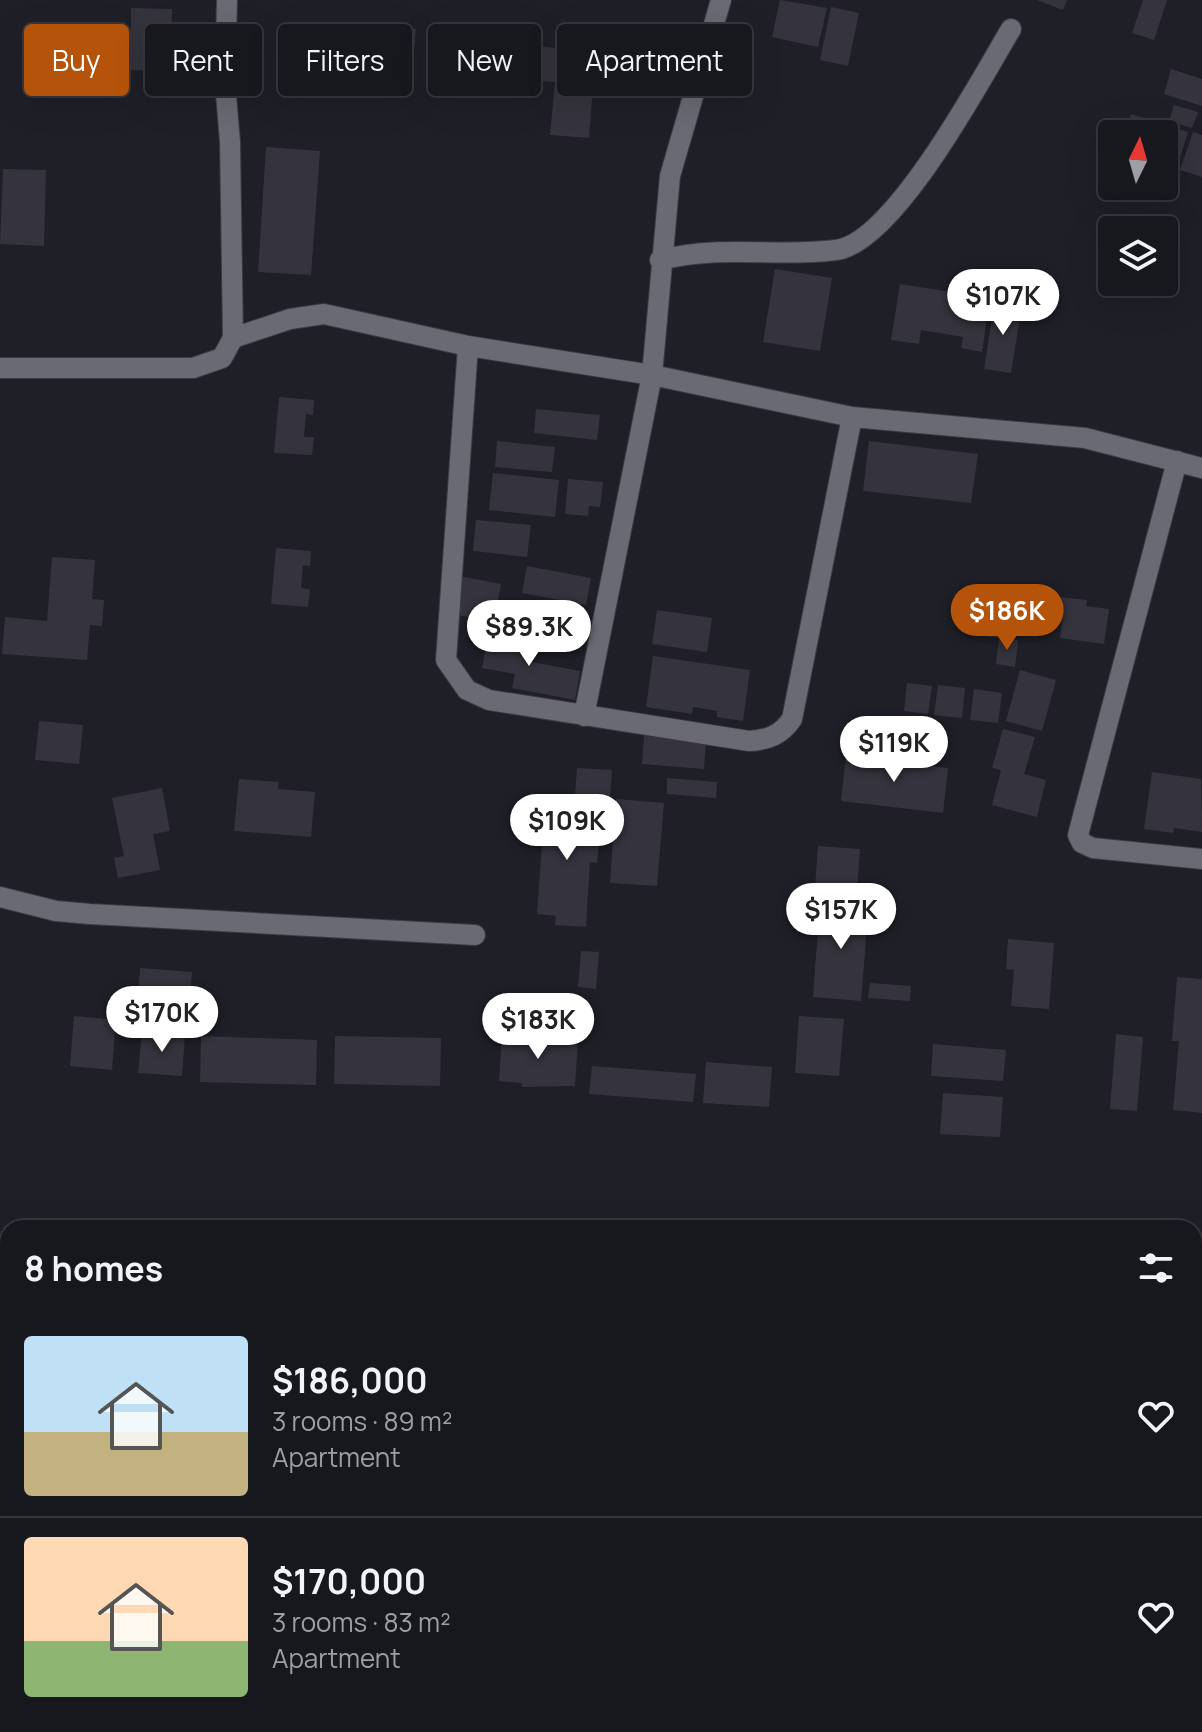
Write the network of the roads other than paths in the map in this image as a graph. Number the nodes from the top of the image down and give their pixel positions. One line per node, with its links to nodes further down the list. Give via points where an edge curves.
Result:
1 (227, 0): 5 (street)
2 (721, 0): 4 (street, via 670,176)
3 (1011, 29): 4 (street, via 915,182 861,243 834,251 705,250)
4 (660, 260): 8 (street)
5 (233, 338): 6 (street, via 324,314); 7 (street, via 222,358 193,368)
6 (468, 346): 8 (street); 12 (street, via 446,660 467,690 489,700)
7 (0, 368)
8 (652, 375): 9 (street); 12 (street)
9 (852, 417): 10 (street, via 1085,438); 12 (street, via 792,719 785,728 767,740 749,741)
10 (1177, 461): 11 (street); 13 (street, via 1078,835 1093,848)
11 (1202, 468)
12 (584, 716)
13 (1202, 859)
14 (0, 897): 15 (street, via 90,914)
15 (475, 935)

